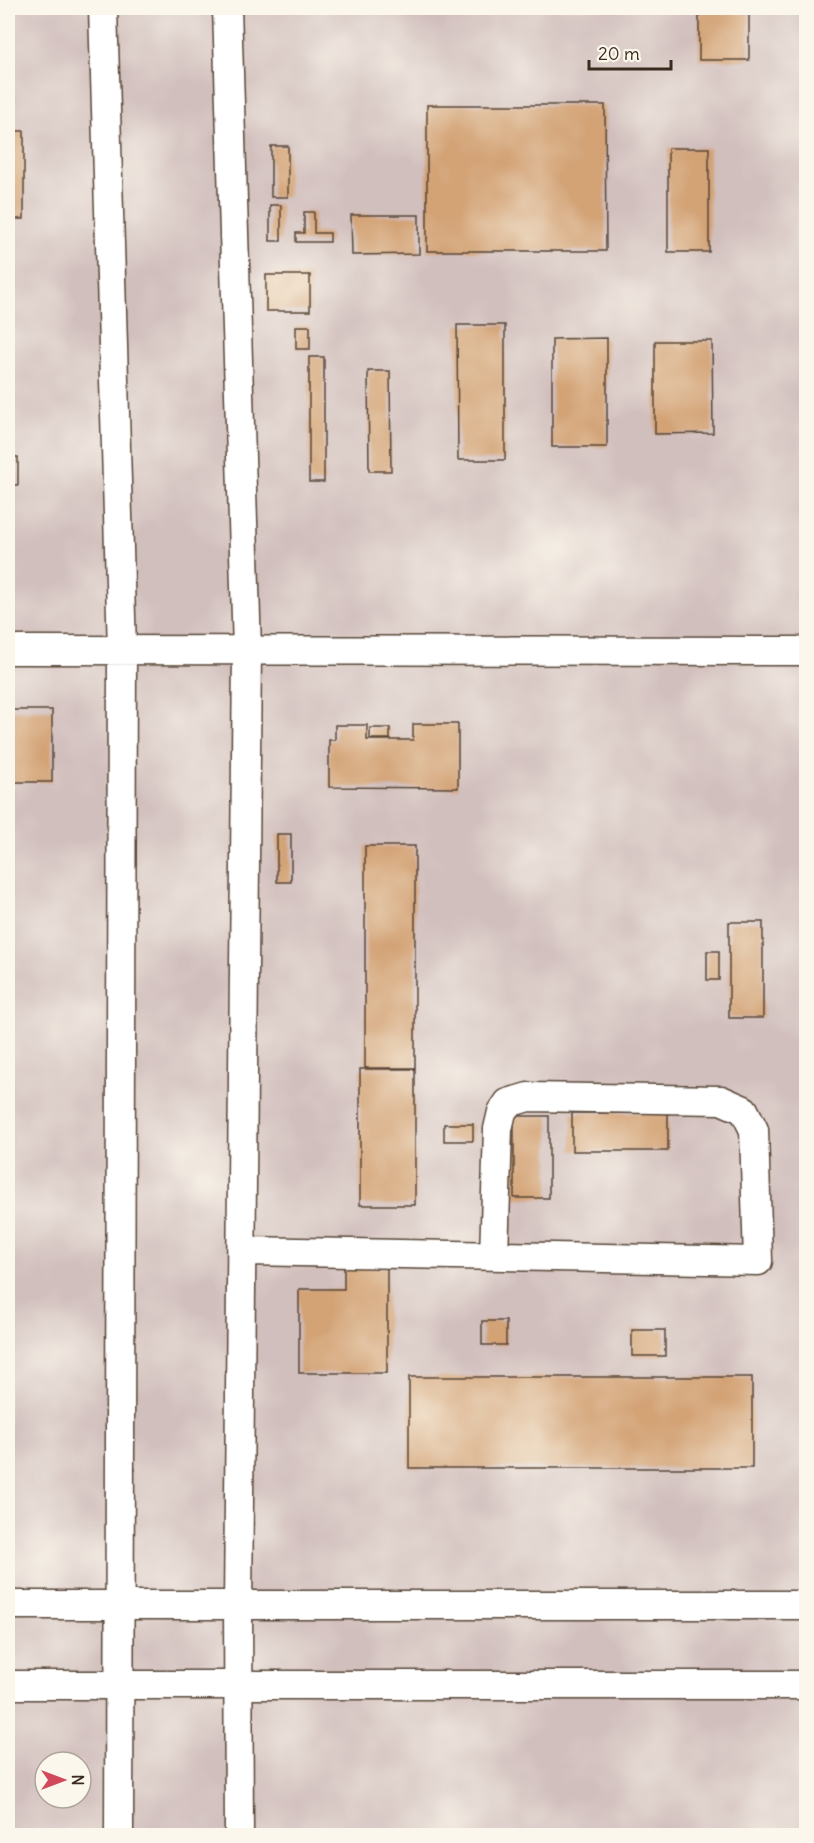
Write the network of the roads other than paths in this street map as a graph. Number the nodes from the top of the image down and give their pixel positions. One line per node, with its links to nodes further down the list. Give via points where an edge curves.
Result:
1 (103, 8): 4 (lane)
2 (227, 8): 5 (lane)
3 (8, 650): 4 (lane)
4 (122, 650): 5 (lane); 10 (lane)
5 (247, 650): 6 (lane); 7 (lane)
6 (807, 651)
7 (242, 1251): 8 (lane); 11 (lane)
8 (494, 1256): 8 (lane, via 758,1261 754,1130 744,1110 721,1100 528,1097 508,1103 498,1129)
9 (8, 1605): 10 (lane)
10 (119, 1605): 11 (lane); 14 (lane)
11 (238, 1605): 12 (lane); 15 (lane)
12 (807, 1605)
13 (8, 1685): 14 (lane)
14 (120, 1685): 15 (lane); 17 (lane)
15 (238, 1685): 16 (lane); 18 (lane)
16 (807, 1685)
17 (118, 1836)
18 (239, 1836)

